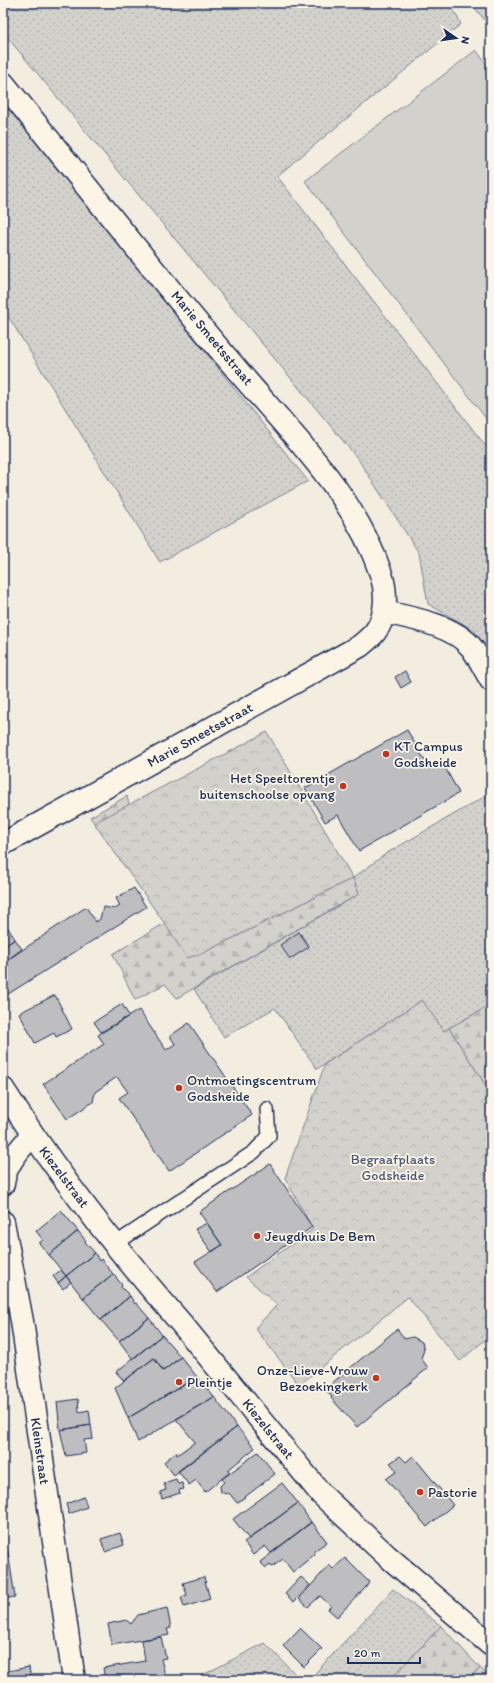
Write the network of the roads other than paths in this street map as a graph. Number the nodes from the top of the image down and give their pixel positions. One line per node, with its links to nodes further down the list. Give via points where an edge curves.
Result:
1 (3, 83): 2 (street, Marie Smeetsstraat, via 233,366 309,451 334,484 353,514 381,575)
2 (384, 612): 3 (street, via 410,617 453,632 471,647); 4 (street, Marie Smeetsstraat, via 376,631 360,646)
3 (491, 680)
4 (3, 844)
5 (3, 1089): 7 (street, Kiezelstraat)
6 (267, 1109): 10 (lane, via 269,1136 254,1152)
7 (32, 1135): 8 (street, via 14,1155); 10 (street, Kiezelstraat)
8 (3, 1184)
9 (3, 1222): 12 (street, Kleinstraat, via 22,1321)
10 (115, 1244): 11 (street, Kiezelstraat, via 322,1495 386,1555)
11 (491, 1645)
12 (74, 1680)

